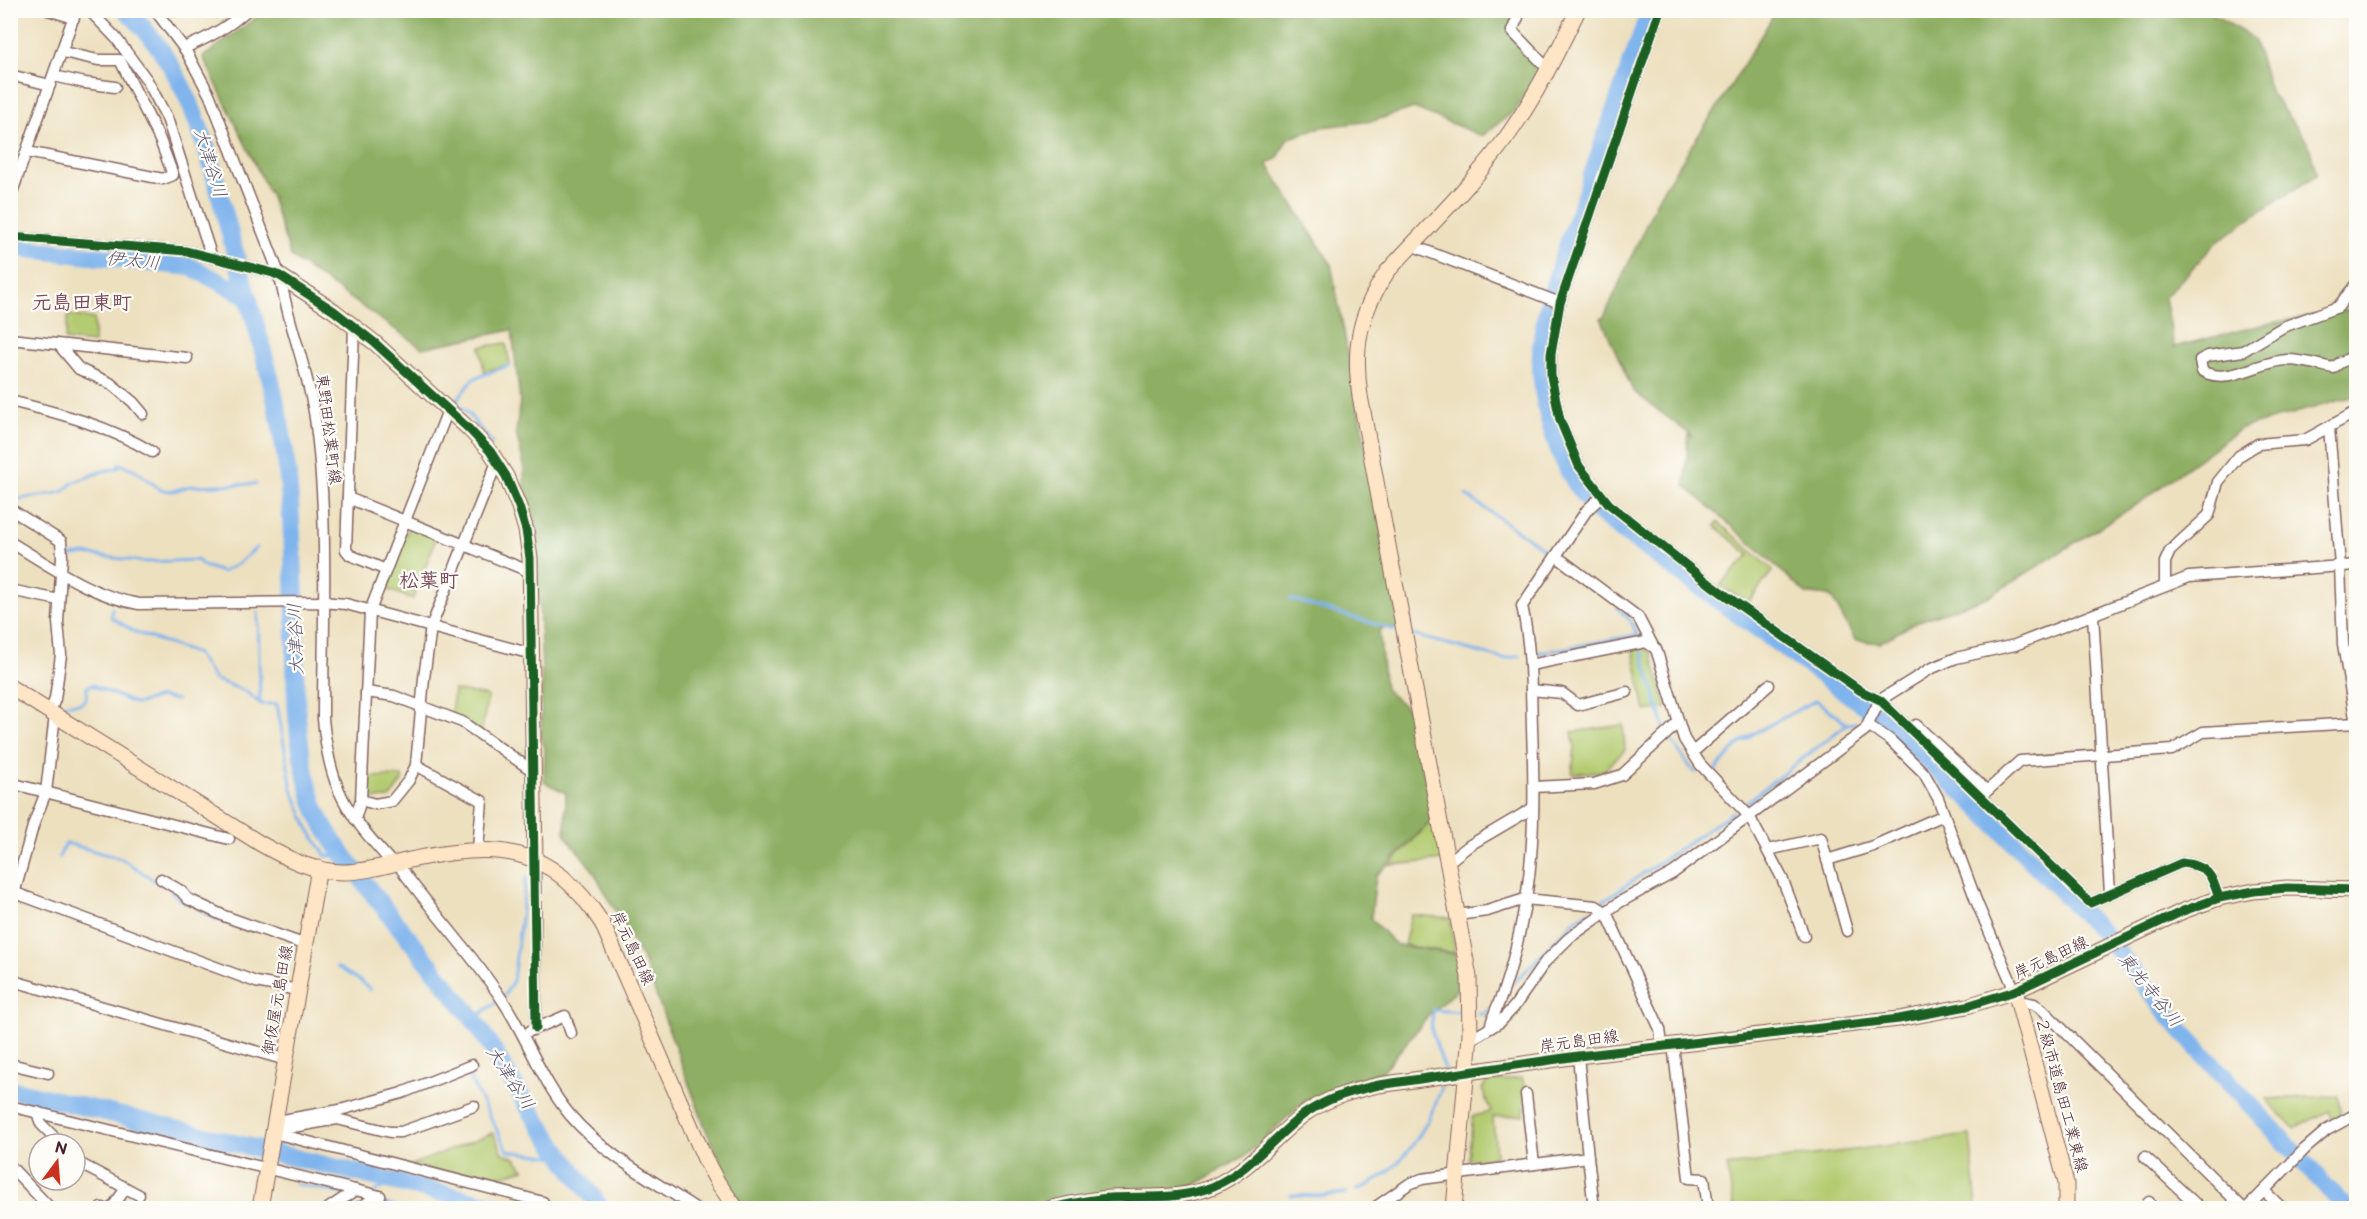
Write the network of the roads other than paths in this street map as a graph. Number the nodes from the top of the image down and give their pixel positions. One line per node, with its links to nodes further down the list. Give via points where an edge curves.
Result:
1 (48, 10): 8 (street)
2 (89, 10): 19 (street, via 147,80 167,118)
3 (155, 10): 9 (street, 東野田松葉町線)
4 (247, 10): 9 (street, via 200,42)
5 (1521, 10): 11 (street, via 1512,31)
6 (1578, 10): 11 (street)
7 (1660, 10): 22 (street)
8 (75, 14): 10 (street)
9 (184, 48): 20 (street, 東野田松葉町線, via 210,96)
10 (63, 51): 13 (street); 15 (street, via 98,60 120,60 173,175 163,179)
11 (1549, 70): 18 (street, via 1500,146)
12 (10, 75): 13 (street)
13 (52, 80): 14 (street); 15 (street)
14 (115, 87)
15 (27, 152): 16 (street)
16 (10, 198)
17 (10, 237): 19 (street, via 186,251)
18 (1411, 245): 22 (street); 87 (street, via 1387,272 1369,302 1358,339 1357,374)
19 (214, 259): 20 (street)
20 (276, 275): 23 (street); 50 (street, 東野田松葉町線, via 308,375 315,418 321,494)
21 (2356, 284): 26 (street, via 2338,307 2283,327 2243,351 2200,360 2202,371 2212,377 2287,360 2333,368)
22 (1560, 303): 35 (street, via 1551,354 1555,400 1579,466)
23 (354, 327): 29 (street); 36 (street)
24 (10, 339): 25 (street)
25 (59, 345): 27 (street); 31 (street, via 79,369 110,383)
26 (2356, 356)
27 (187, 358)
28 (10, 401): 33 (street, via 92,425)
29 (448, 410): 34 (street); 38 (street)
30 (2356, 412): 32 (street)
31 (143, 414)
32 (2329, 427): 43 (street); 47 (street, via 2305,440 2259,444 2240,456 2218,482 2209,515 2169,551)
33 (152, 452)
34 (497, 462): 40 (street); 45 (street, via 526,530)
35 (1601, 497): 41 (street, via 1587,510); 62 (street, via 1711,585)
36 (348, 498): 38 (street); 44 (street, via 345,550)
37 (10, 509): 46 (street, via 61,541)
38 (405, 521): 40 (street); 44 (street)
39 (10, 542): 46 (street)
40 (464, 545): 45 (street); 53 (street)
41 (1556, 556): 54 (street, via 1638,617); 56 (street, via 1522,606)
42 (2356, 565): 43 (street)
43 (2340, 566): 47 (street, via 2189,577); 66 (street, via 2343,644)
44 (386, 570): 51 (street)
45 (531, 572): 55 (street)
46 (61, 577): 49 (street); 50 (street, via 140,604)
47 (2165, 586): 52 (street)
48 (10, 590): 49 (street)
49 (59, 600): 64 (street, via 61,655)
50 (322, 602): 51 (street); 80 (street, 東野田松葉町線, via 326,749 335,784)
51 (370, 611): 53 (street); 60 (street)
52 (2093, 615): 62 (street, via 2015,645 1956,658 1930,669); 69 (street)
53 (431, 627): 55 (street); 63 (street)
54 (1653, 646): 56 (street, via 1646,642); 65 (street)
55 (532, 654): 71 (street)
56 (1530, 665): 59 (street)
57 (1769, 685): 68 (street)
58 (10, 687): 64 (street, 岸元島田線)
59 (1531, 690): 61 (street, via 1562,693 1578,705); 73 (street)
60 (366, 692): 63 (street); 75 (street)
61 (1627, 692)
62 (1883, 703): 67 (street); 69 (street, via 1898,709 1987,790 2020,761); 93 (street, via 2090,903)
63 (421, 705): 70 (street); 71 (street, via 462,722)
64 (53, 713): 74 (street); 77 (street, 岸元島田線)
65 (1678, 723): 68 (street); 73 (street, via 1622,775 1594,784)
66 (2356, 723): 69 (street, via 2203,732 2172,750)
67 (1868, 725): 78 (street, via 1924,773); 79 (street)
68 (1693, 752): 79 (street, via 1722,790)
69 (2101, 756): 93 (street)
70 (416, 765): 75 (street, via 392,801 375,804); 83 (street, via 482,801)
71 (533, 771): 85 (street)
72 (10, 783): 74 (street)
73 (1534, 787): 76 (street)
74 (46, 792): 81 (street); 92 (street)
75 (361, 800): 80 (street)
76 (1533, 808): 87 (street); 95 (street)
77 (211, 813): 81 (street); 89 (street, 岸元島田線, via 283,856)
78 (1944, 815): 86 (street, via 1873,846); 104 (street)
79 (1749, 816): 84 (street); 97 (street, via 1673,873)
80 (355, 819): 88 (street, 東野田松葉町線)
81 (198, 831): 82 (street)
82 (229, 839)
83 (478, 849): 85 (street, 岸元島田線); 88 (street, 岸元島田線, via 443,853)
84 (1768, 850): 86 (street, via 1821,838); 100 (street)
85 (535, 860): 105 (street); 136 (street, 岸元島田線, via 570,882 602,923 705,1159)
86 (1827, 860): 99 (street)
87 (1447, 863): 98 (street)
88 (394, 866): 89 (street, 岸元島田線, via 341,872); 108 (street, 東野田松葉町線, via 477,963 505,1003)
89 (319, 868): 101 (street, 御仮屋元島田線)
90 (161, 879): 101 (street, via 188,899 224,916)
91 (2356, 890): 94 (street, 岸元島田線, via 2287,888)
92 (13, 891): 96 (street); 103 (street, via 256,982)
93 (2110, 894): 94 (street, via 2182,863 2205,869 2212,876)
94 (2219, 898): 104 (street, 岸元島田線, via 2183,911)
95 (1525, 899): 97 (street, via 1596,906); 98 (street); 106 (street, via 1505,985)
96 (10, 908)
97 (1606, 912): 106 (street, via 1556,950 1514,1007); 110 (street)
98 (1457, 915): 109 (street, via 1469,977)
99 (1847, 931)
100 (1804, 936)
101 (306, 945): 103 (street, 御仮屋元島田線)
102 (10, 980): 112 (street)
103 (298, 990): 112 (street, 御仮屋元島田線)
104 (2016, 996): 110 (street, 岸元島田線, via 1899,1019); 148 (street, ２級市道島田工業東線, via 2066,1183); 150 (street, via 2042,1009)
105 (536, 1028): 107 (street, via 565,1016); 108 (street)
106 (1490, 1029): 109 (street)
107 (572, 1033)
108 (521, 1036): 142 (street, 東野田松葉町線, via 569,1114 598,1144)
109 (1470, 1040): 116 (street)
110 (1668, 1046): 111 (street, 岸元島田線); 147 (street, via 1689,1178 1704,1179)
111 (1578, 1056): 116 (street, 岸元島田線); 125 (street)
112 (286, 1060): 122 (street, 御仮屋元島田線)
113 (10, 1064): 115 (street)
114 (472, 1065): 122 (street, via 398,1094 283,1120)
115 (48, 1073)
116 (1467, 1073): 130 (street); 143 (street, 岸元島田線, via 1348,1091 1324,1101 1257,1159 1200,1191 1091,1200)
117 (1526, 1094): 126 (street)
118 (10, 1106): 120 (street)
119 (474, 1106): 122 (street, via 401,1132 337,1119)
120 (37, 1112): 123 (street); 129 (street)
121 (2356, 1114): 133 (street, via 2327,1130)
122 (274, 1130): 129 (street, 御仮屋元島田線); 135 (street)
123 (49, 1132)
124 (2145, 1156): 149 (street)
125 (1588, 1157): 126 (street); 146 (street)
126 (1534, 1164): 130 (street)
127 (11, 1167): 138 (street)
128 (87, 1167): 131 (street)
129 (268, 1168): 132 (street); 137 (street)
130 (1457, 1173): 144 (street, via 1409,1184); 145 (street)
131 (126, 1188): 134 (street); 139 (street)
132 (358, 1190): 140 (street); 141 (street, via 380,1196)
133 (2264, 1191): 150 (street); 151 (street)
134 (139, 1195)
135 (543, 1202)
136 (731, 1206)
137 (261, 1208)
138 (50, 1209)
139 (111, 1209)
140 (329, 1209)
141 (358, 1209)
142 (695, 1209)
143 (1051, 1209)
144 (1374, 1209)
145 (1454, 1209)
146 (1594, 1209)
147 (1708, 1209)
148 (2066, 1209)
149 (2200, 1209)
150 (2245, 1209)
151 (2282, 1209)

